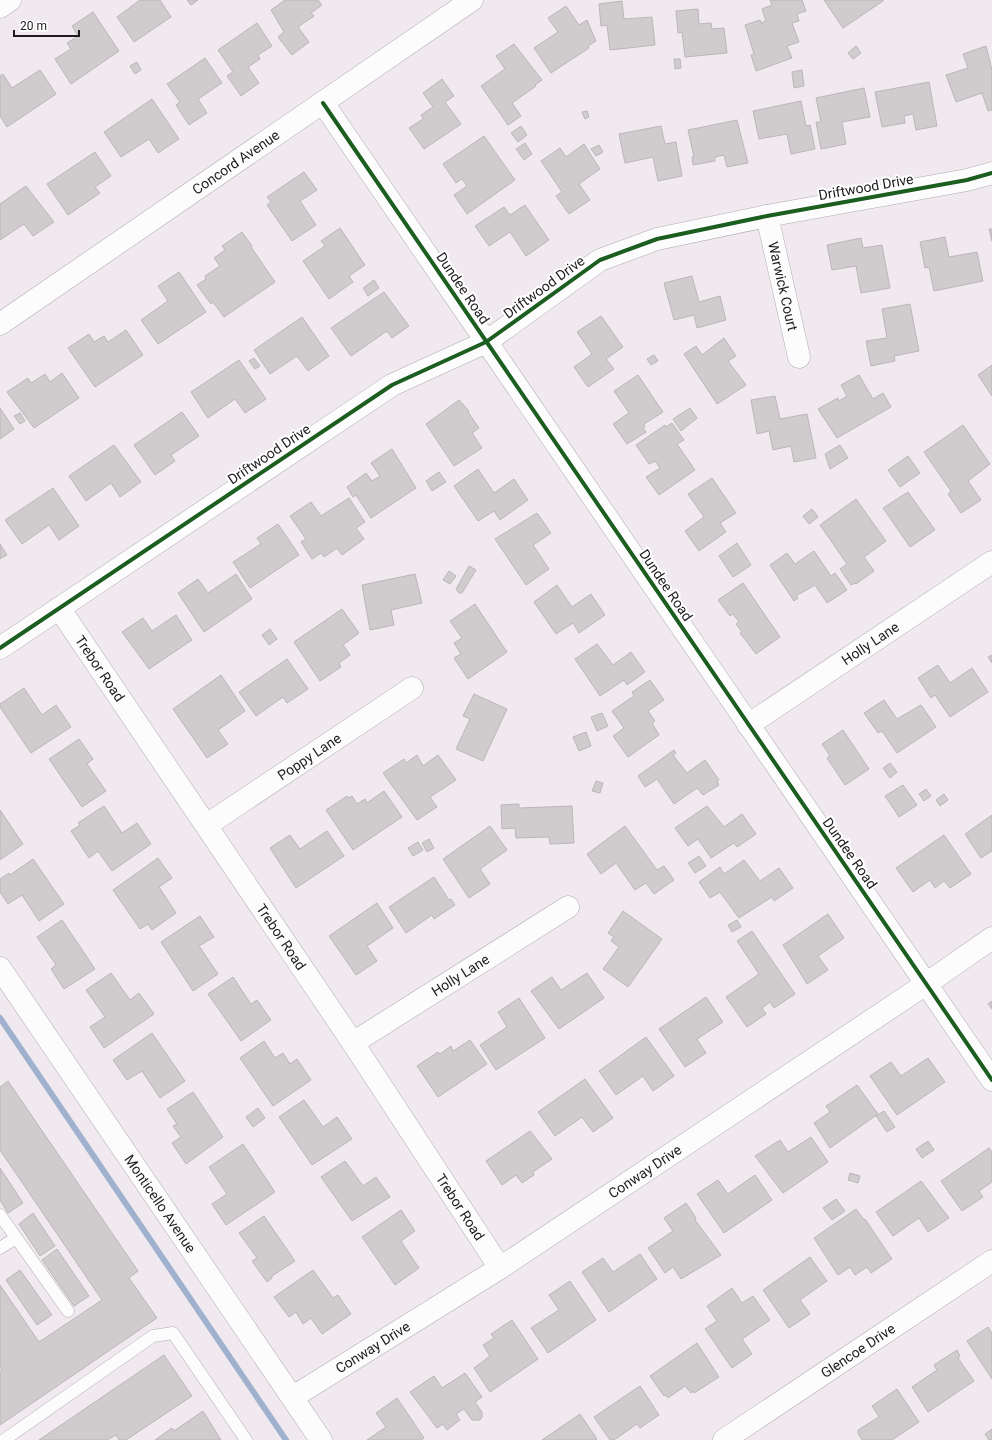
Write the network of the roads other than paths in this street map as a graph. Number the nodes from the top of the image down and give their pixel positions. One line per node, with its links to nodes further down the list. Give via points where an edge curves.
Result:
1 (10, 0): 3 (street)
2 (472, 0): 4 (street, Concord Avenue)
3 (0, 6)
4 (323, 103): 7 (street, Concord Avenue); 8 (street, Dundee Road)
5 (992, 174): 6 (street, Driftwood Drive)
6 (767, 216): 8 (street, Driftwood Drive, via 657,239 600,260); 9 (street, Warwick Court)
7 (0, 324)
8 (486, 342): 11 (street, Driftwood Drive, via 392,385); 14 (street, Dundee Road)
9 (800, 357)
10 (992, 562): 14 (street, Holly Lane)
11 (59, 608): 12 (street, Driftwood Drive); 15 (street, Trebor Road)
12 (0, 648)
13 (412, 688): 15 (street, Poppy Lane)
14 (748, 725): 19 (street, Dundee Road)
15 (207, 825): 20 (street, Trebor Road)
16 (568, 907): 20 (street, Holly Lane)
17 (992, 938): 19 (street, Conway Drive)
18 (0, 968): 28 (street, Monticello Avenue)
19 (926, 984): 21 (street, Dundee Road); 26 (street, Conway Drive)
20 (353, 1043): 26 (street, Trebor Road)
21 (992, 1080)
22 (0, 1215): 23 (lane)
23 (16, 1238): 24 (lane); 27 (lane)
24 (0, 1248)
25 (992, 1261): 32 (street, Glencoe Drive)
26 (500, 1268): 28 (street, Conway Drive)
27 (68, 1311)
28 (293, 1398): 31 (street, Monticello Avenue)
29 (4, 1440): 30 (lane, via 153,1336 173,1333)
30 (246, 1440)
31 (322, 1440)
32 (724, 1440)

